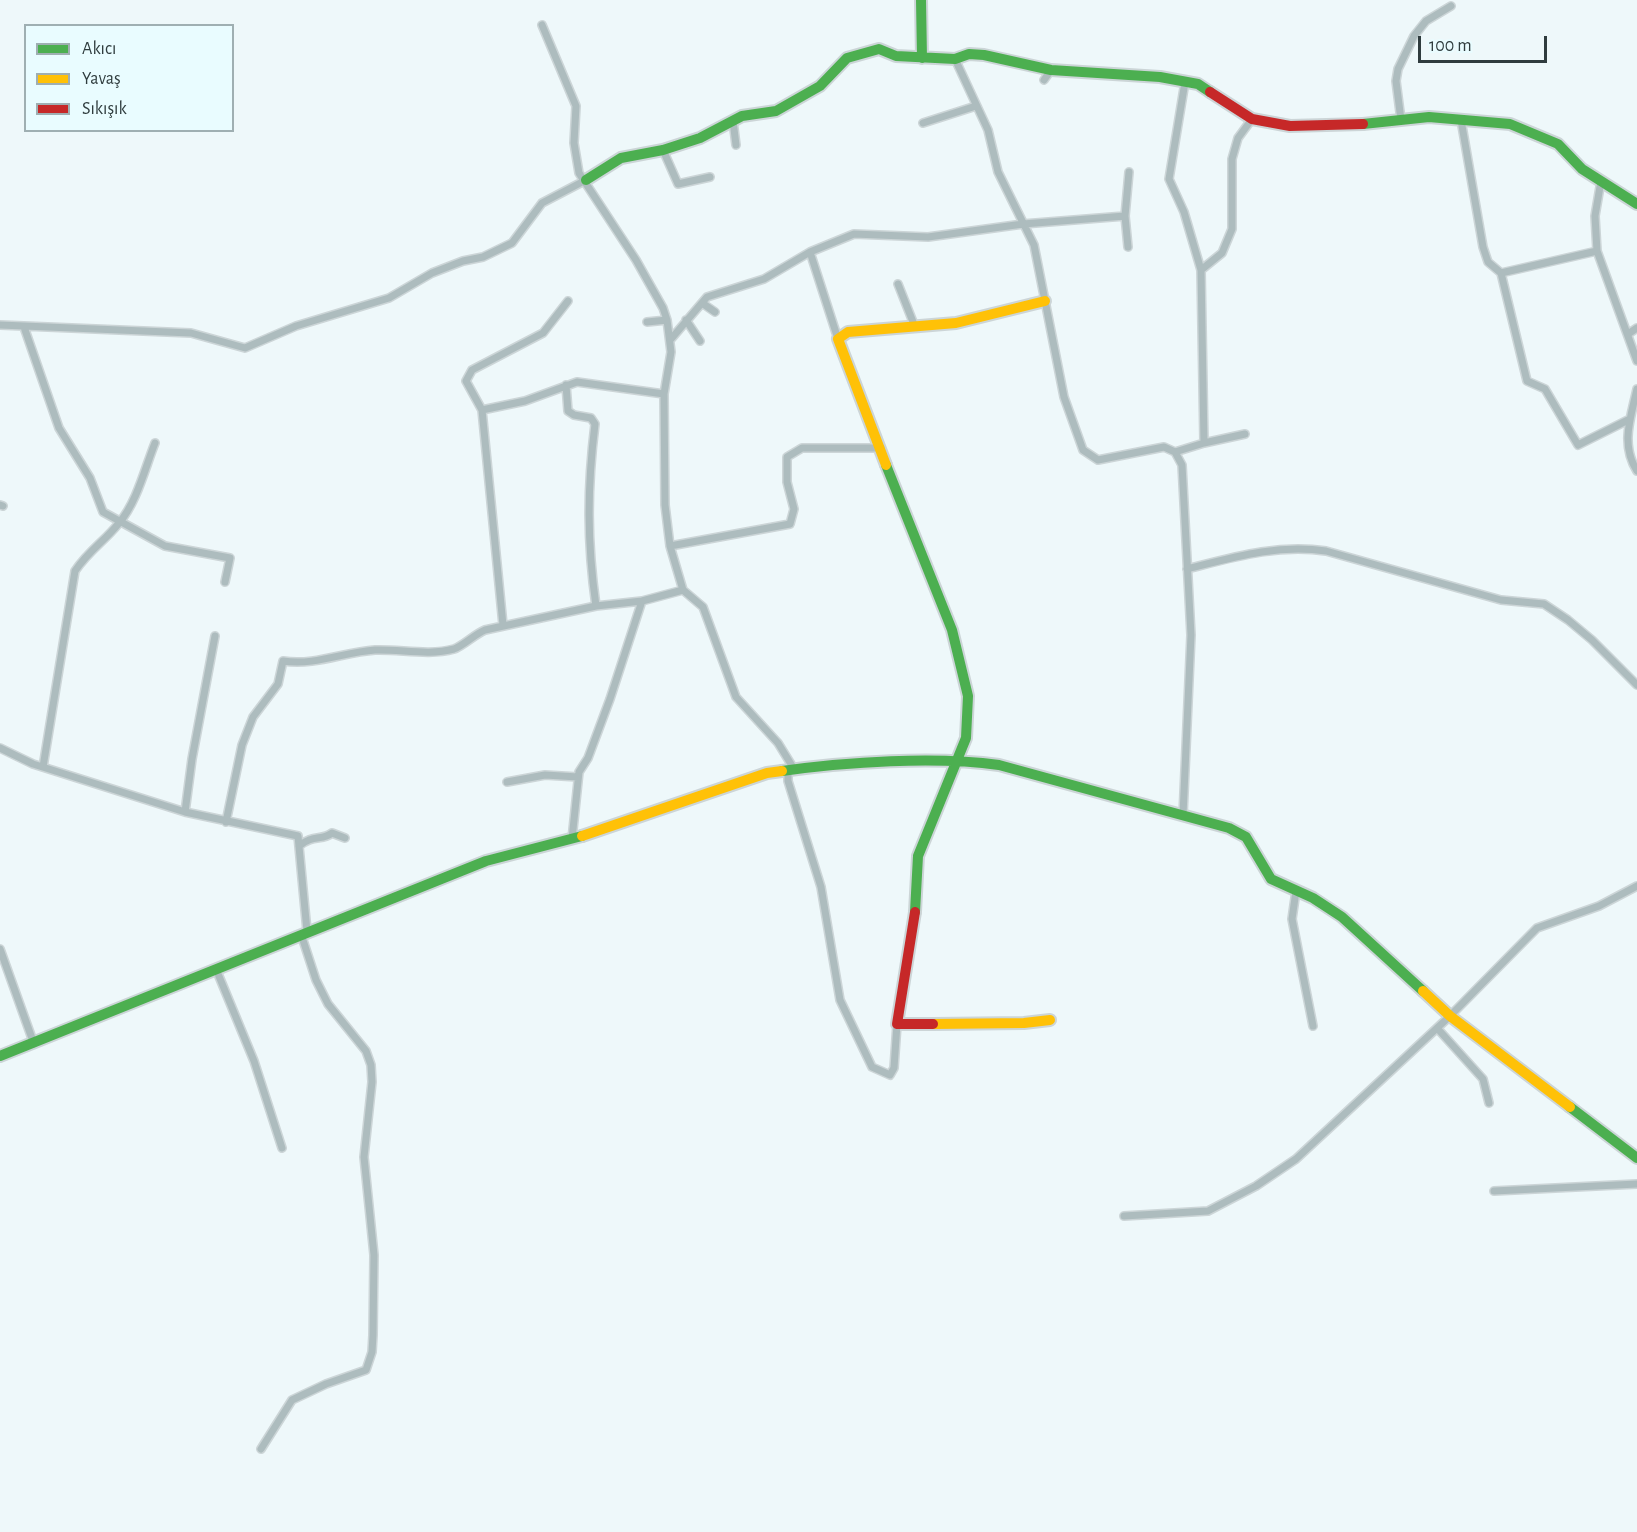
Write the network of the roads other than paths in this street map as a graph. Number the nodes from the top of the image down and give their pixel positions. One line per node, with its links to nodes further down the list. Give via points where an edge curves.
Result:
1 (921, 0): 4 (street)
2 (1451, 6): 11 (street, via 1426,21 1398,69)
3 (542, 25): 19 (street, via 576,106 574,143 579,173)
4 (922, 58): 5 (street); 13 (street, via 896,56 879,49 847,58 820,86 793,103)
5 (955, 60): 6 (street, via 969,54 984,55); 9 (street)
6 (1051, 70): 7 (street); 8 (street)
7 (1044, 80)
8 (1185, 82): 10 (street, via 1198,84); 27 (street, via 1169,179 1184,212)
9 (976, 105): 14 (street); 23 (street, via 988,130 998,172)
10 (1252, 118): 11 (street, via 1290,126); 27 (street, via 1238,138 1232,159 1232,229 1222,253)
11 (1401, 120): 12 (street)
12 (1461, 120): 20 (street, via 1510,124 1548,140); 28 (street, via 1483,247 1488,262)
13 (733, 121): 15 (street); 16 (street, via 700,138)
14 (923, 123)
15 (736, 145)
16 (663, 150): 18 (street, via 678,184); 19 (street, via 621,158)
17 (1129, 172): 22 (street)
18 (710, 177)
19 (586, 180): 34 (street, via 636,260); 38 (street, via 542,203 512,243 432,273 389,298 296,326 245,348 191,333)
20 (1601, 181): 21 (street); 25 (street, via 1595,216)
21 (1637, 204)
22 (1125, 216): 23 (street); 24 (street)
23 (1023, 224): 26 (street, via 928,237 854,234); 31 (street, via 1034,245)
24 (1128, 248)
25 (1597, 251): 28 (street); 41 (street)
26 (810, 252): 32 (street, via 764,279 706,297); 43 (street)
27 (1201, 270): 53 (street)
28 (1501, 273): 50 (street, via 1527,381 1545,389 1578,445)
29 (898, 284): 39 (street)
30 (568, 301): 49 (street, via 543,333 472,370 466,381)
31 (1045, 301): 39 (street, via 956,323); 55 (street, via 1064,397 1083,450 1098,460 1164,447)
32 (702, 303): 33 (street); 35 (street)
33 (715, 312)
34 (667, 320): 36 (street); 42 (street)
35 (686, 320): 42 (street); 44 (street)
36 (647, 322)
37 (0, 326): 38 (street)
38 (24, 327): 57 (street, via 59,428 90,478 102,512)
39 (915, 327): 43 (street, via 848,332)
40 (1637, 327): 41 (street)
41 (1628, 334): 45 (street)
42 (671, 339): 48 (street)
43 (838, 339): 54 (street)
44 (700, 341)
45 (1637, 361)
46 (566, 385): 48 (street, via 577,382); 49 (street, via 525,401); 63 (street, via 568,411 591,418 595,424 588,490 588,550)
47 (1637, 389): 50 (street)
48 (664, 394): 58 (street, via 665,505)
49 (482, 410): 64 (street)
50 (1628, 420): 56 (street, via 1628,442)
51 (1245, 434): 53 (street)
52 (155, 443): 57 (street)
53 (1204, 443): 55 (street)
54 (881, 448): 58 (street, via 802,448 787,457 787,482 794,509 790,524); 68 (street, via 945,612 966,683 970,722)
55 (1174, 452): 59 (street, via 1182,465)
56 (1637, 471)
57 (120, 523): 60 (street, via 165,546 230,558); 69 (street, via 87,552 75,571)
58 (670, 546): 61 (street)
59 (1187, 569): 66 (street, via 1263,550 1299,547 1502,600 1544,604 1576,626); 74 (street, via 1191,635)
60 (225, 582)
61 (682, 590): 62 (street); 70 (street, via 703,607 736,697 778,743)
62 (642, 601): 63 (street); 71 (street, via 610,699)
63 (596, 606): 64 (street)
64 (503, 625): 75 (street, via 471,636 456,648 425,652 375,650 320,661 284,662 278,684 253,717 242,745)
65 (215, 636): 73 (street)
66 (1637, 684)
67 (0, 748): 69 (street)
68 (956, 762): 70 (street, via 826,765); 74 (street, via 999,765); 86 (street, via 918,856 915,910)
69 (43, 767): 73 (street)
70 (791, 770): 77 (street, via 767,773); 86 (street, via 788,781 821,887 840,1000 872,1067 890,1075 894,1068)
71 (578, 777): 72 (street, via 545,775); 77 (street)
72 (507, 782)
73 (185, 812): 75 (street)
74 (1183, 815): 80 (street, via 1246,837 1271,879)
75 (226, 822): 78 (street, via 293,834 298,836)
76 (345, 838): 78 (street, via 332,833 312,837)
77 (572, 839): 81 (street, via 486,861)
78 (299, 846): 81 (street)
79 (1637, 886): 84 (street, via 1599,906 1537,928)
80 (1296, 891): 84 (street, via 1342,917); 87 (street, via 1292,919)
81 (304, 933): 83 (street); 97 (street, via 316,980 328,1004 366,1051 371,1065 364,1157 374,1255 372,1352 366,1370 292,1400)
82 (0, 949): 89 (street)
83 (216, 969): 89 (street); 92 (street, via 254,1061)
84 (1450, 1016): 88 (street); 93 (street)
85 (1050, 1020): 86 (street)
86 (897, 1024)
87 (1313, 1026)
88 (1437, 1028): 91 (street, via 1483,1078); 96 (street, via 1296,1159 1234,1199 1208,1211)
89 (34, 1044): 90 (street)
90 (0, 1056)
91 (1489, 1103)
92 (282, 1148)
93 (1637, 1158)
94 (1637, 1184): 95 (street)
95 (1494, 1191)
96 (1124, 1216)
97 (261, 1449)

